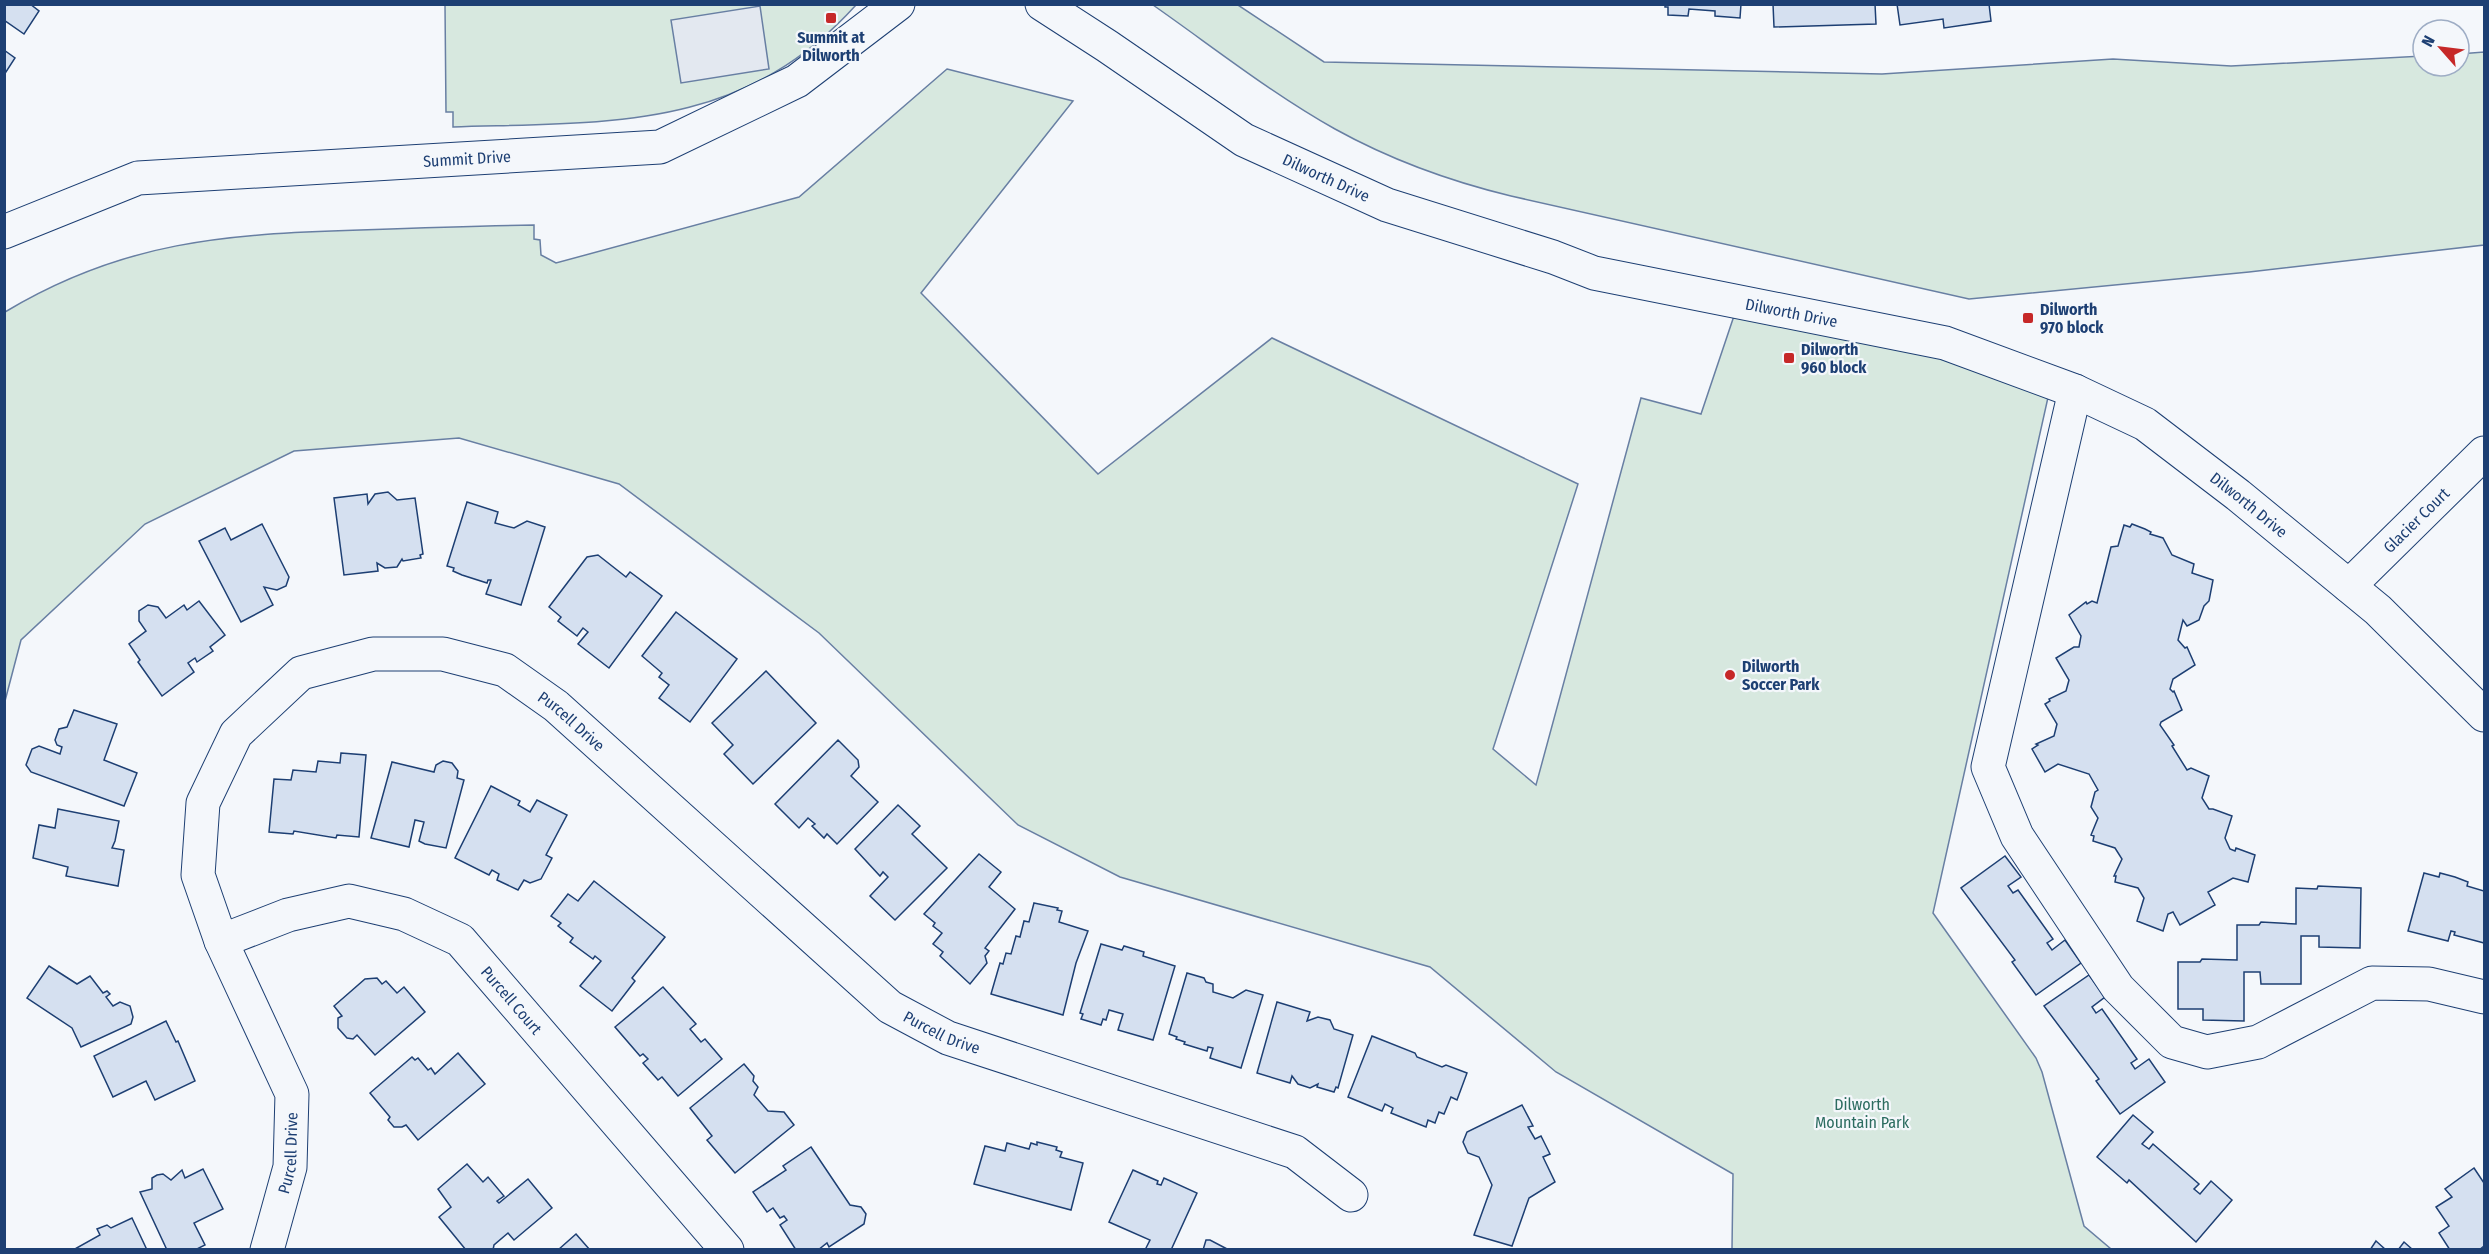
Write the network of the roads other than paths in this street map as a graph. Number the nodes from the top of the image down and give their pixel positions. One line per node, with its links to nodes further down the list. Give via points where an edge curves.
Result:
1 (898, 4): 3 (street, Summit Drive, via 797,81 660,147 138,178)
2 (1042, 4): 4 (street, Dilworth Drive, via 1244,140 1387,205 1594,273 1945,344)
3 (4, 232)
4 (2075, 391): 6 (street, Dilworth Drive, via 2145,424); 9 (street, via 1988,767 2018,836 2118,988 2172,1042 2207,1052 2258,1042 2372,983 2429,984)
5 (2484, 453): 6 (street, Glacier Court)
6 (2349, 586): 7 (street, Dilworth Drive)
7 (2484, 715)
8 (221, 941): 10 (street, Purcell Drive, via 198,875 202,815 203,803 236,734 301,673 373,654 443,654 505,670 556,706 890,1007 948,1038 1295,1152); 11 (street, Purcell Drive, via 292,1094 290,1167); 12 (street, Purcell Court, via 288,915 349,901 404,914 460,940)
9 (2484, 997)
10 (1351, 1195)
11 (267, 1250)
12 (728, 1250)

